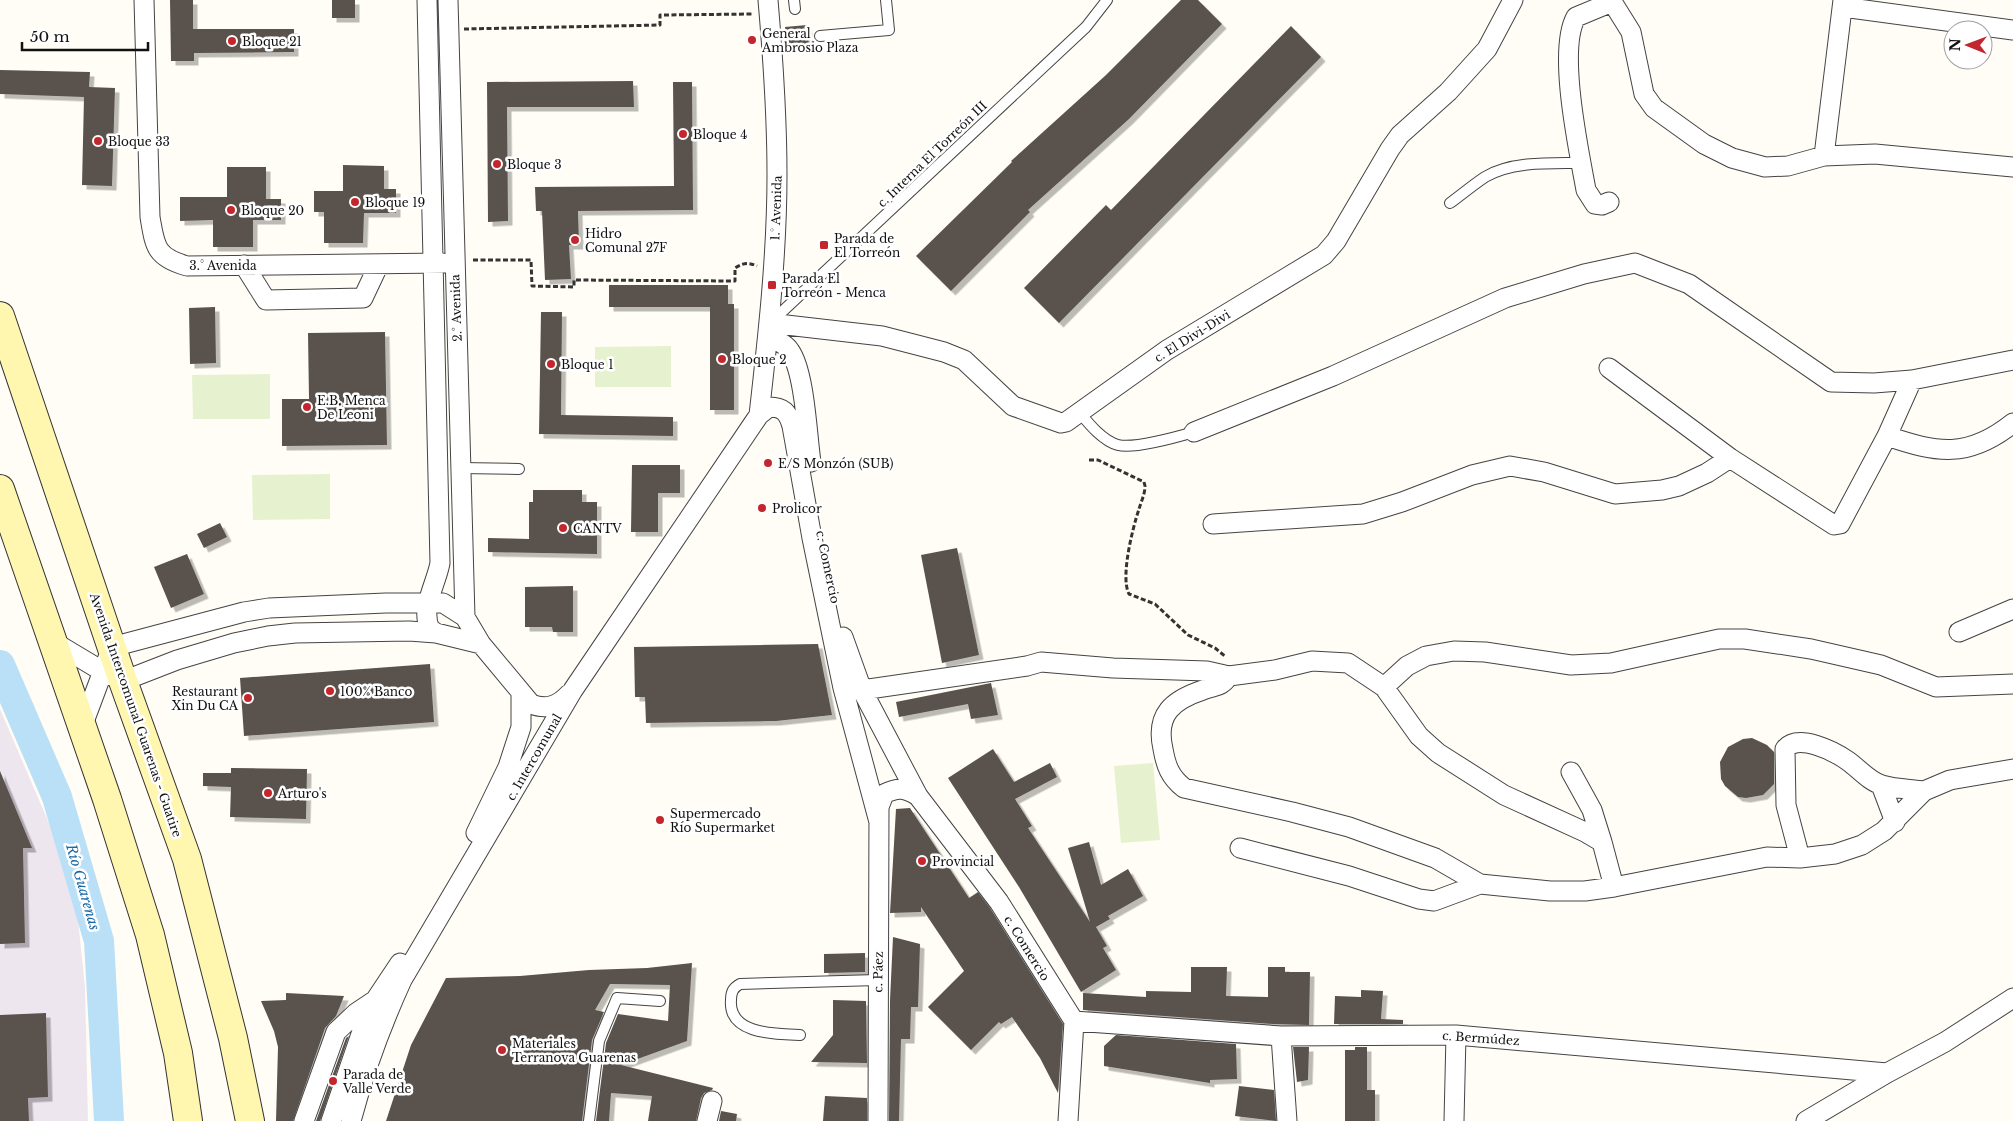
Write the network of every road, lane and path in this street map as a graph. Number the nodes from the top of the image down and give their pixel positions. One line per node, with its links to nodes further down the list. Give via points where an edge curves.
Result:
1 (144, 0): 21 (street, 3.° Avenida, via 150,217 156,247 171,262 187,266)
2 (428, 0): 19 (street)
3 (448, 0): 10 (street, 2.° Avenida)
4 (886, 0): 12 (lane, via 889,30)
5 (1107, 0): 24 (lane, c. Interna El Torreón III, via 1086,27)
6 (1513, 0): 29 (street, c. El Divi-Divi, via 1487,49 1390,148 1336,241 1324,255 1167,350)
7 (1612, 1): 13 (street, via 1631,32 1647,100 1684,130 1732,158 1766,167 1788,166); 14 (street, via 1576,17 1571,29 1569,83)
8 (1843, 4): 11 (street); 13 (street)
9 (768, 7): 10 (path, via 660,16 660,24); 22 (street, 1.° Avenida, via 775,90 777,177)
10 (448, 29): 18 (street, 2.° Avenida)
11 (2013, 30)
12 (820, 36)
13 (1824, 156): 15 (street, via 1875,154)
14 (1581, 163): 16 (street, via 1590,199 1595,204); 17 (lane, via 1515,166 1486,176)
15 (2013, 167)
16 (1608, 202)
17 (1450, 203)
18 (454, 261): 19 (street, 3.° Avenida); 22 (path, via 531,260 532,286 574,286 574,280 735,281 735,268 749,262 758,266); 37 (street, 2.° Avenida)
19 (432, 263): 20 (street, 3.° Avenida); 41 (street, via 440,563)
20 (379, 264): 21 (street, 3.° Avenida); 21 (street, via 363,298 266,300)
21 (244, 265)
22 (772, 282): 24 (street, 1.° Avenida)
23 (0, 316): 48 (main road, Avenida Intercomunal Guarenas - Guatire)
24 (768, 330): 29 (street, c. El Divi-Divi, via 882,336 944,352 964,360 1020,410 1061,423); 30 (street, 1.° Avenida); 32 (street, c. Comercio, via 790,351 799,373)
25 (2013, 360): 27 (street)
26 (1609, 368): 35 (street)
27 (1912, 380): 33 (street, via 1831,382 1689,284 1635,263 1584,274 1505,298 1334,376); 34 (street)
28 (787, 412): 30 (street, via 768,407); 32 (street); 61 (street, via 844,688)
29 (1080, 413): 33 (lane, via 1092,427 1119,446)
30 (759, 415): 52 (street, c. Intercomunal)
31 (2013, 423): 34 (street, via 1992,439 1948,451 1922,448)
32 (806, 427): 53 (street, c. Comercio, via 822,546 843,639)
33 (1194, 432)
34 (1887, 436): 35 (street, via 1838,526)
35 (1730, 458): 40 (street, via 1707,473 1662,490 1615,494 1544,472 1510,466 1472,475 1363,514)
36 (1090, 460): 49 (path, via 1098,460 1144,482 1146,486 1129,553 1129,594 1154,604 1188,635 1223,654 1231,664)
37 (460, 468): 38 (lane); 43 (street, 2.° Avenida)
38 (519, 469)
39 (0, 490): 46 (main road)
40 (1213, 524)
41 (428, 602): 43 (street, 2.° Avenida, via 443,603); 45 (street, via 427,624); 48 (street, 2.° Avenida, via 269,608 238,614)
42 (2013, 609): 44 (street)
43 (465, 617): 47 (street, 2.° Avenida)
44 (1959, 632)
45 (436, 634): 47 (street); 48 (street, via 334,631 268,636 178,660)
46 (52, 641): 48 (street); 55 (main road)
47 (481, 644): 54 (street, 2.° Avenida)
48 (113, 666): 55 (street); 80 (main road, Avenida Intercomunal Guarenas - Guatire, via 186,859 234,1038)
49 (1232, 675): 51 (street, via 1327,661 1348,663); 53 (street, via 1041,662); 66 (street, via 1223,684 1204,689 1167,709 1161,740 1166,766 1173,780 1184,788 1349,827 1435,858)
50 (2013, 684): 51 (street, via 1936,687 1881,665 1811,649 1745,639 1719,639 1603,663 1571,664 1454,651 1426,656 1407,666)
51 (1384, 687): 63 (street, via 1419,736 1438,752 1504,795)
52 (573, 690): 54 (street, 2.° Avenida, via 561,703 544,707 531,704); 68 (street, c. Intercomunal)
53 (862, 690): 60 (street, c. Comercio)
54 (521, 694): 71 (street, c. Intercomunal, via 521,727 508,767 469,847)
55 (82, 727): 79 (main road, via 150,935 178,1053)
56 (2013, 769): 59 (street, via 1950,780)
57 (1571, 772): 63 (street, via 1592,810)
58 (1881, 785): 59 (street); 62 (street); 65 (street, via 1846,759 1824,748 1796,742 1789,744 1785,749 1786,805)
59 (1924, 791): 62 (street)
60 (918, 796): 61 (street, via 899,788 884,794); 73 (street, c. Comercio, via 998,902)
61 (879, 822): 69 (street, c. Páez)
62 (1894, 822): 65 (street, via 1862,845 1835,854)
63 (1602, 842): 67 (street)
64 (1240, 848): 66 (street, via 1427,900 1441,899)
65 (1800, 858): 67 (street, via 1767,857)
66 (1480, 884): 67 (street, via 1550,891)
67 (1614, 887)
68 (402, 980): 71 (street); 83 (street, c. Intercomunal, via 380,1029)
69 (878, 980): 75 (lane, via 735,986 731,1011 747,1028); 86 (street, c. Páez)
70 (2013, 998): 77 (street, via 1945,1042)
71 (377, 999): 81 (street, via 336,1032); 82 (street, c. Intercomunal, via 370,1008)
72 (660, 1000): 84 (lane, via 617,998 599,1041)
73 (1074, 1021): 76 (street, c. Bermúdez); 87 (street)
74 (1456, 1035): 76 (street, c. Bermúdez); 77 (street, c. Bermúdez); 89 (street)
75 (800, 1036)
76 (1281, 1036): 88 (street)
77 (1887, 1073): 90 (street)
78 (712, 1101): 85 (street)
79 (188, 1121)
80 (250, 1121)
81 (304, 1121)
82 (331, 1121)
83 (351, 1121)
84 (590, 1121)
85 (707, 1121)
86 (878, 1121)
87 (1068, 1121)
88 (1287, 1121)
89 (1454, 1121)
90 (1806, 1121)

